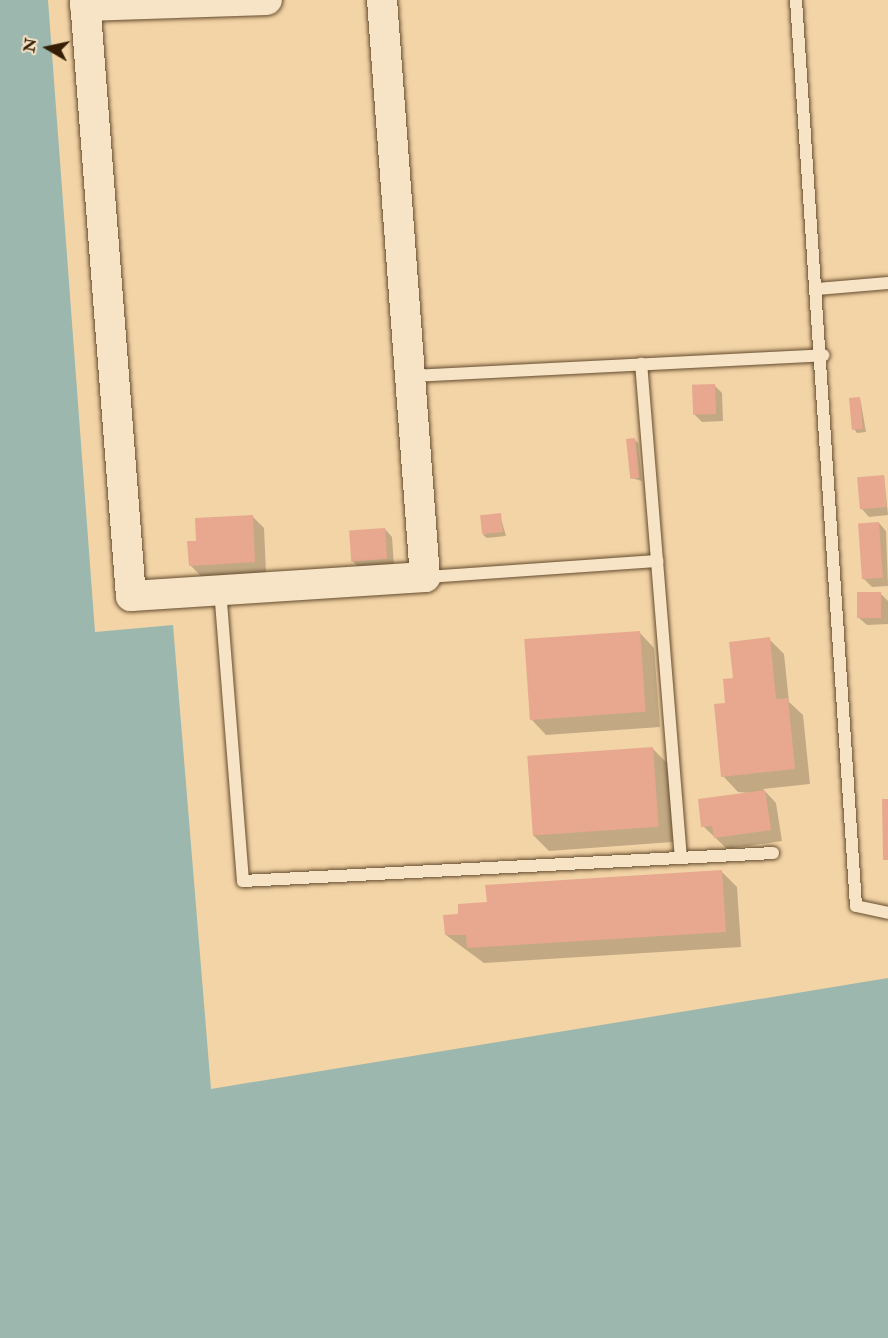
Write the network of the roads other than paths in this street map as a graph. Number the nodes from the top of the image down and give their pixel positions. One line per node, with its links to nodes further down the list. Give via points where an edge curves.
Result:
1 (267, 0): 4 (street)
2 (382, 0): 9 (street)
3 (796, 0): 6 (lane)
4 (85, 3): 12 (street, via 131,596)
5 (888, 283): 6 (lane)
6 (817, 289): 7 (lane)
7 (823, 356): 8 (lane); 15 (lane, via 856,906)
8 (641, 364): 9 (lane); 10 (lane)
9 (413, 376): 11 (street)
10 (657, 561): 11 (lane); 14 (lane)
11 (425, 577): 12 (street)
12 (220, 589): 14 (lane, via 243,881)
13 (773, 853): 14 (lane)
14 (681, 858)
15 (888, 913)

